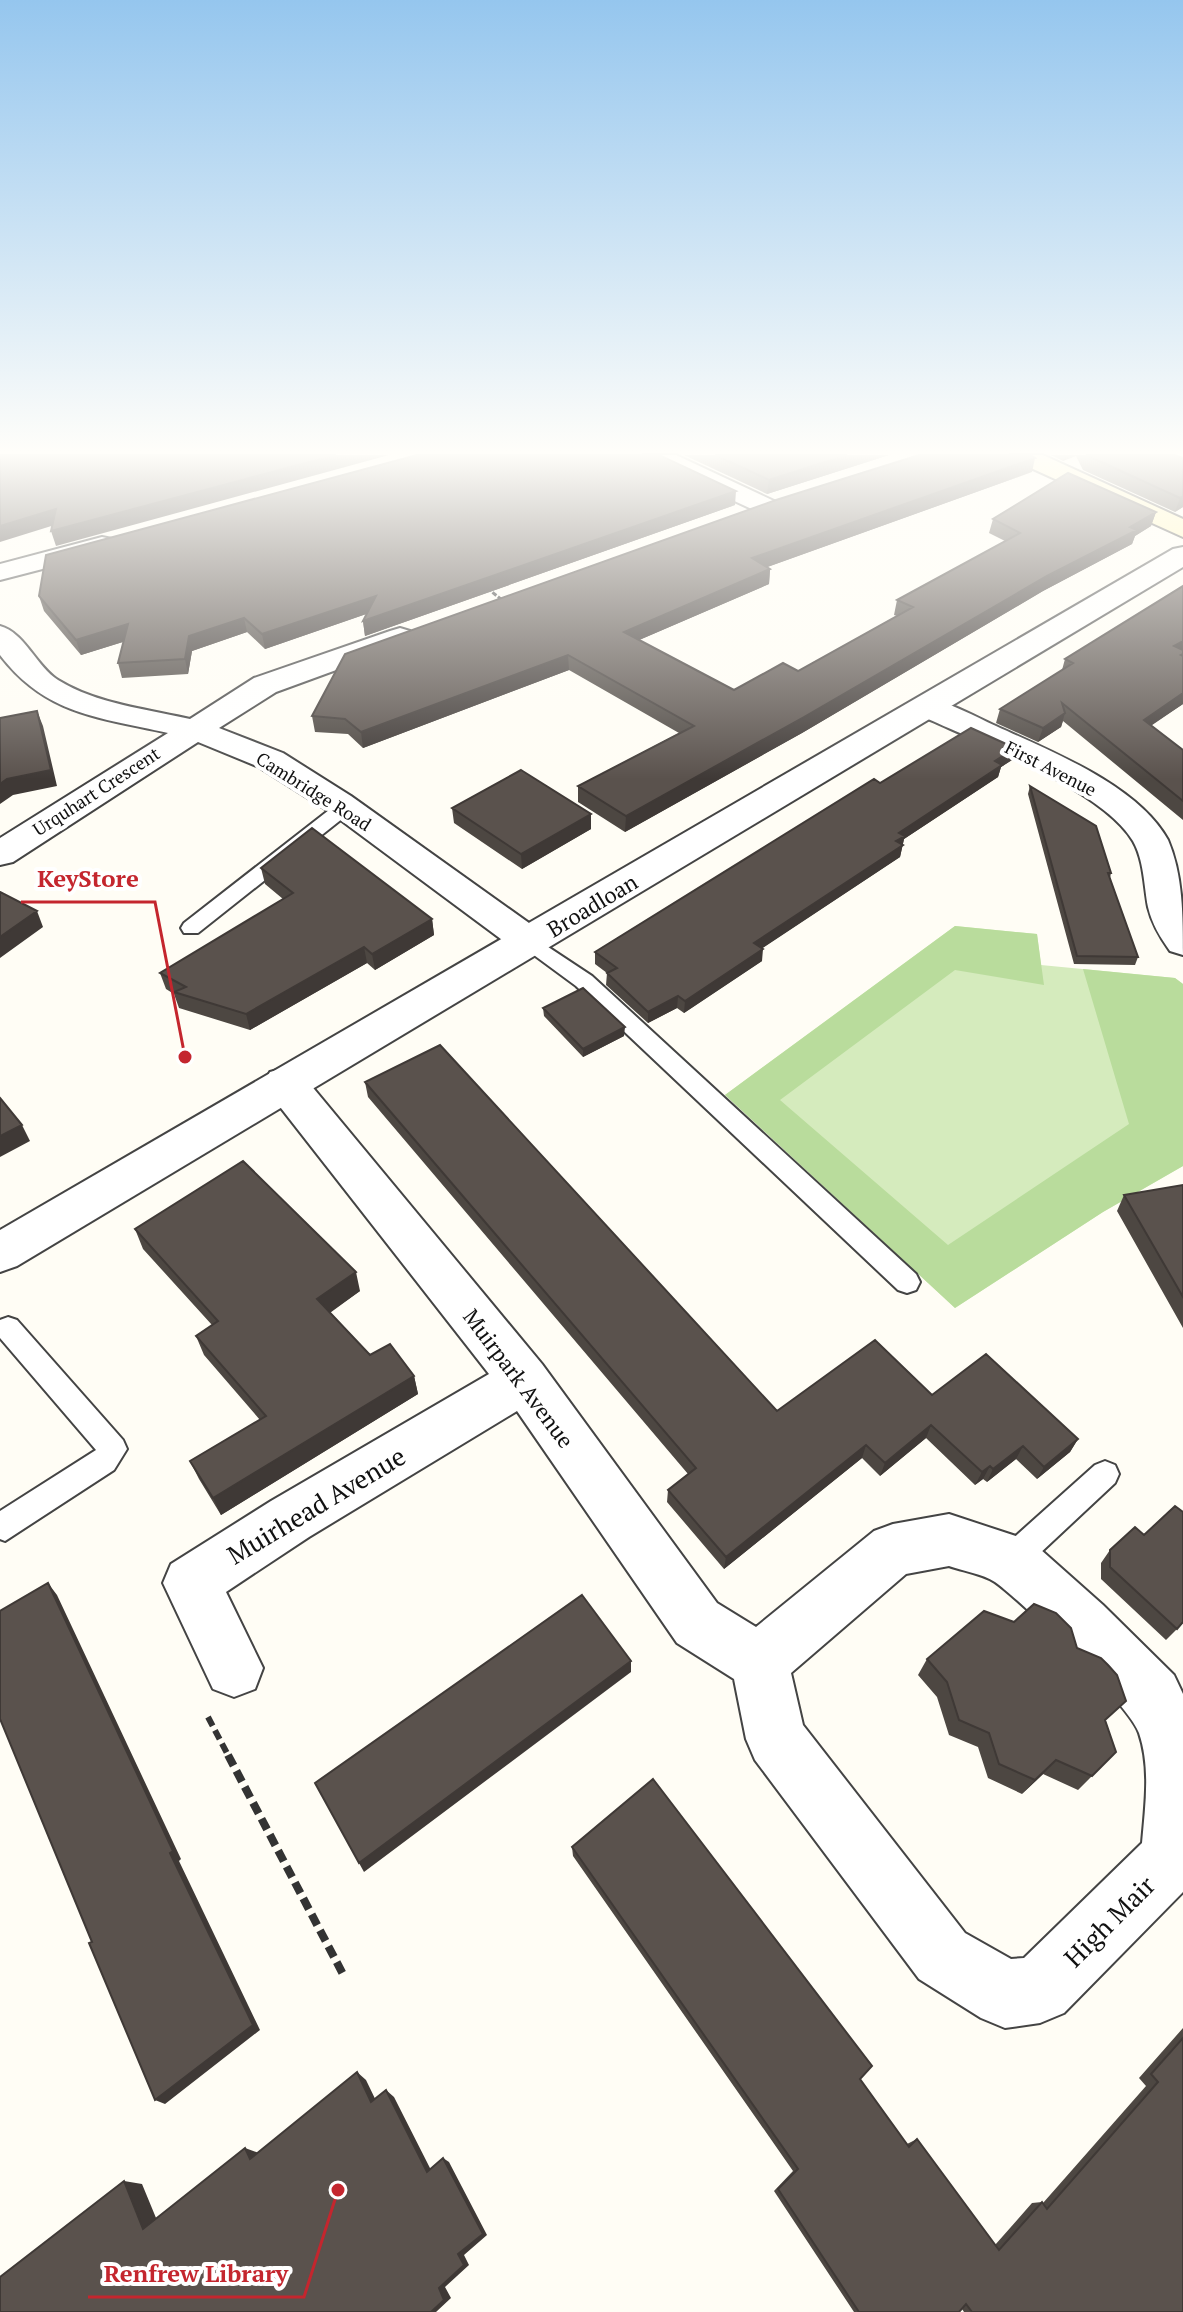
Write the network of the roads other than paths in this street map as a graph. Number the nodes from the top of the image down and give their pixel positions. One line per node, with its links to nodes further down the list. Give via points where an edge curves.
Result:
1 (34, 563): 3 (street)
2 (1170, 563): 6 (street, Broadloan)
3 (0, 572)
4 (502, 600): 7 (street, Urquhart Crescent, via 265,685)
5 (0, 635): 7 (street, Cambridge Road, via 46,686 85,705)
6 (928, 707): 11 (street, Broadloan); 12 (street, First Avenue, via 1088,785 1133,817 1160,861 1166,911)
7 (193, 729): 8 (street, Cambridge Road, via 271,760); 9 (street, Urquhart Crescent)
8 (345, 807): 10 (lane); 11 (street, Cambridge Road)
9 (0, 854)
10 (191, 928)
11 (530, 942): 13 (street, Broadloan); 15 (lane, via 584,981)
12 (1183, 942)
13 (285, 1083): 14 (street, Broadloan); 17 (street, Muirpark Avenue)
14 (0, 1253)
15 (907, 1282)
16 (8, 1328): 19 (lane, via 113,1449 104,1461 30,1511)
17 (524, 1380): 21 (street, Muirpark Avenue, via 697,1623); 22 (street, Muirhead Avenue, via 191,1583)
18 (1105, 1474): 20 (lane)
19 (0, 1525)
20 (1011, 1560): 21 (street, High Mair, via 949,1540 893,1550); 21 (street, High Mair, via 1153,1696 1170,1733 1178,1789 1172,1858 1040,1989 1005,1994 942,1956 776,1739)
21 (759, 1662)
22 (234, 1668)

